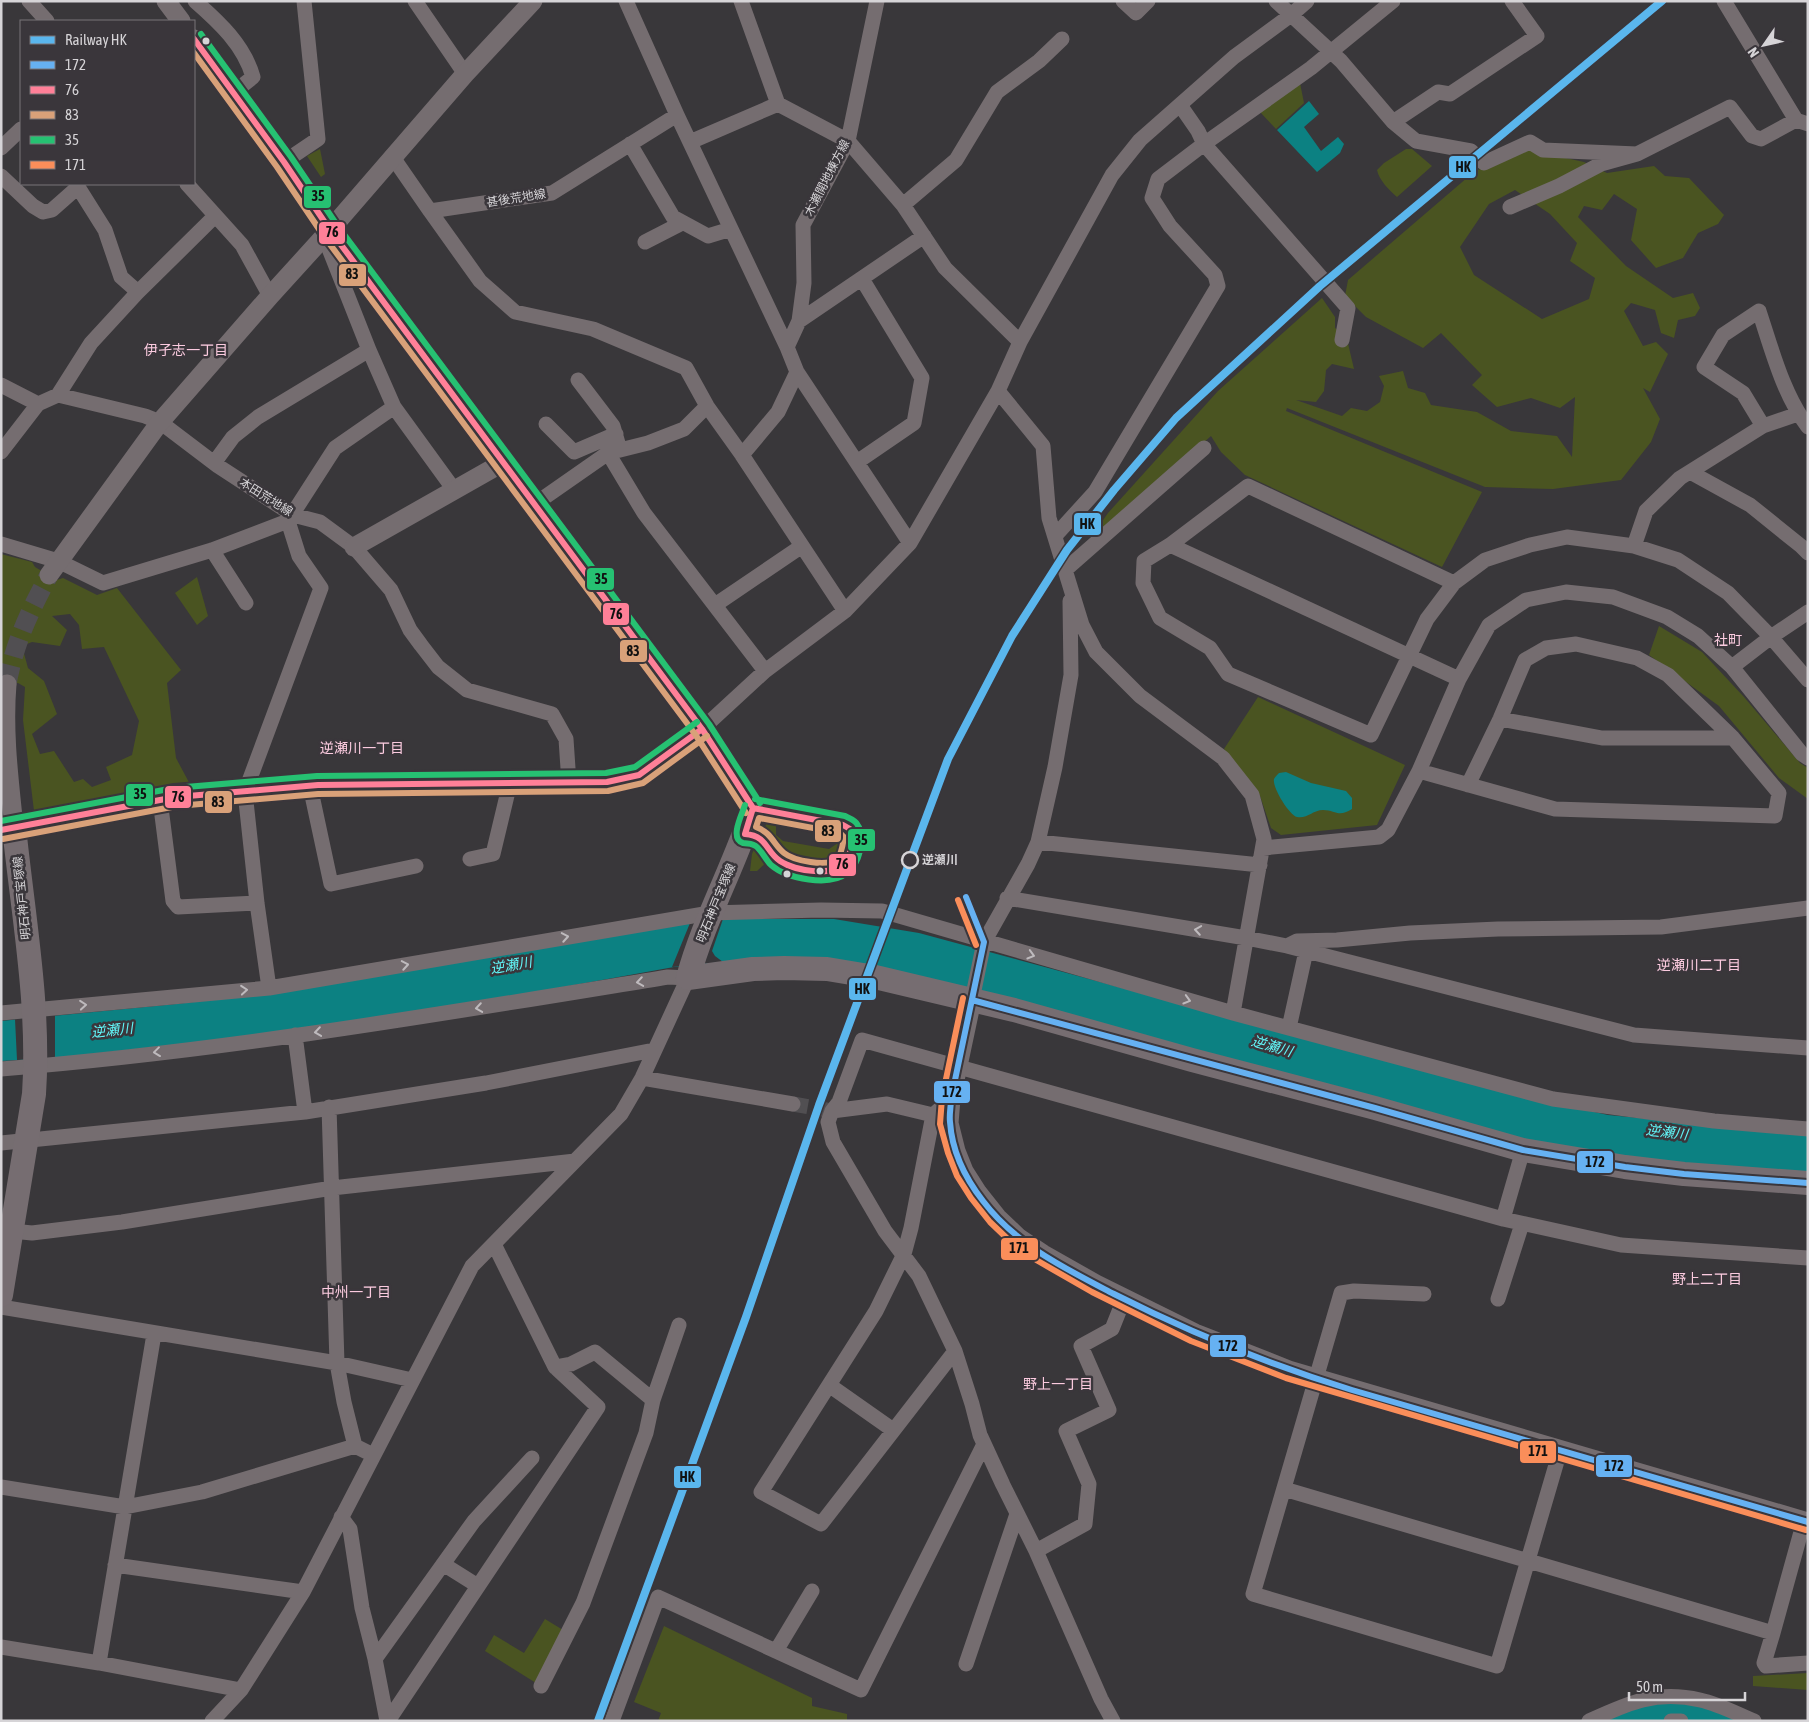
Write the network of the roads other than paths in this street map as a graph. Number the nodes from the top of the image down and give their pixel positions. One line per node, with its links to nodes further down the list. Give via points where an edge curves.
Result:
1 (29, 1): 18 (street)
2 (166, 1): 19 (street)
3 (195, 1): 24 (street, via 231,36 249,63 253,77)
4 (304, 1): 38 (street, via 318,139)
5 (416, 1): 23 (street)
6 (533, 1): 23 (street)
7 (626, 1): 27 (street)
8 (741, 1): 25 (street)
9 (877, 1): 31 (street, 木瀬開地棟方線)
10 (1123, 1): 11 (street, via 1136,13)
11 (1148, 1)
12 (1276, 1): 17 (street)
13 (1307, 1): 17 (street)
14 (1393, 1): 22 (street)
15 (1512, 1): 28 (street, via 1537,36 1450,94 1438,92)
16 (1724, 1): 29 (street)
17 (1291, 15): 22 (street); 26 (street, via 1234,57)
18 (46, 20)
19 (180, 20)
20 (1062, 39): 41 (street, via 1039,61 997,92 956,160)
21 (195, 40): 24 (street)
22 (1332, 52): 28 (street); 34 (street)
23 (465, 74): 37 (street)
24 (233, 93): 38 (street)
25 (778, 104): 31 (street); 32 (street)
26 (1180, 105): 34 (street); 55 (street, via 1140,140 1112,175)
27 (677, 115): 32 (street); 33 (street, 甚後荒地線)
28 (1394, 122): 36 (street, via 1416,141 1471,151 1484,163 1530,142 1543,150)
29 (1798, 123): 36 (street, via 1761,139 1752,136 1730,107)
30 (20, 131): 35 (street)
31 (848, 141): 41 (street); 53 (street, 木瀬開地棟方線, via 803,225 804,283)
32 (690, 142): 46 (street)
33 (630, 144): 43 (street, 甚後荒地線, via 552,193); 45 (street, via 672,217)
34 (1204, 144): 54 (street, via 1348,308); 83 (street, via 1158,179 1152,198 1170,226 1215,276 1218,286 1095,492)
35 (1, 148)
36 (1637, 154): 42 (street, via 1601,164)
37 (392, 156): 43 (street); 47 (street)
38 (284, 162): 47 (street)
39 (1, 176): 51 (street, via 43,212 52,210 78,187 105,230 121,277)
40 (188, 185): 44 (street)
41 (903, 206): 48 (street)
42 (1510, 207)
43 (430, 211): 64 (street, via 480,280 515,312 593,329 686,368)
44 (215, 216): 51 (street); 52 (street, via 242,245)
45 (682, 223): 46 (street, via 708,236); 49 (street)
46 (731, 229): 56 (street)
47 (327, 233): 52 (street); 57 (street); 76 (street)
48 (924, 236): 50 (street); 55 (street, via 945,268)
49 (645, 242)
50 (862, 279): 53 (street); 77 (street, via 922,378 914,423)
51 (138, 292): 62 (street, via 91,343)
52 (270, 296): 67 (street)
53 (799, 321): 56 (street, 木瀬開地棟方線)
54 (1342, 340)
55 (1020, 342): 61 (street)
56 (787, 347): 58 (street)
57 (369, 350): 65 (street); 78 (street, via 258,417 233,437)
58 (797, 372): 75 (street, via 778,412); 77 (street)
59 (578, 380): 71 (street)
60 (1, 385): 63 (street)
61 (998, 391): 83 (street, via 1043,446 1049,518); 84 (street)
62 (58, 395): 63 (street); 67 (street, 本田荒地線)
63 (38, 404): 74 (street)
64 (707, 406): 73 (street, via 684,428 648,443); 75 (street)
65 (394, 407): 80 (street); 82 (street, via 335,448)
66 (1798, 414): 69 (street); 69 (street, via 1759,311 1723,335 1704,367 1743,393); 70 (street)
67 (160, 422): 78 (street, 本田荒地線); 92 (street)
68 (546, 424): 71 (street, via 574,452)
69 (1763, 426): 79 (street)
70 (1808, 427)
71 (616, 434): 73 (street)
72 (1204, 448): 93 (street)
73 (614, 451): 81 (street); 97 (street, via 644,513)
74 (1, 452)
75 (742, 455): 87 (street)
76 (504, 462): 80 (street); 81 (street)
77 (857, 462): 84 (street)
78 (214, 463): 82 (street, 本田荒地線)
79 (1690, 472): 88 (street, via 1646,511); 91 (street, via 1750,505)
80 (455, 490): 89 (street)
81 (535, 504): 108 (street)
82 (291, 518): 89 (street, 本田荒地線, via 320,522); 90 (street); 116 (street, via 299,556 321,588)
83 (1055, 536): 93 (street)
84 (910, 543): 98 (street)
85 (1, 544): 92 (street)
86 (1170, 545): 94 (street, via 1248,486); 101 (street); 101 (street, via 1144,561 1143,583 1160,618 1210,648 1228,674 1371,735)
87 (802, 546): 97 (street); 98 (street)
88 (1634, 546): 94 (street, via 1567,538 1530,544 1485,560); 100 (street, via 1678,560 1728,593)
89 (354, 547): 113 (street, 本田荒地線, via 392,590 410,630 438,667 467,690 552,714 566,739)
90 (212, 550): 92 (street, via 103,583); 96 (street)
91 (1808, 553)
92 (53, 568)
93 (1065, 570): 95 (street)
94 (1454, 583): 101 (street, via 1427,618)
95 (1072, 592): 119 (street, via 1071,674); 120 (street, via 1082,625 1096,652 1140,696 1223,758 1252,796 1264,839)
96 (246, 603)
97 (715, 606): 103 (street)
98 (845, 611): 103 (street)
99 (1808, 612): 100 (street)
100 (1771, 637): 102 (street); 105 (street)
101 (1408, 656): 104 (street)
102 (1732, 667): 104 (street, via 1698,636 1667,617 1613,597 1566,592 1526,600 1489,625); 110 (street)
103 (765, 671): 108 (street)
104 (1460, 678): 111 (street)
105 (1808, 680)
106 (7, 684): 118 (street, via 4,716)
107 (1500, 719): 109 (street, via 1602,738); 109 (street, via 1526,660 1546,648 1576,644 1637,658 1668,675); 114 (street)
108 (702, 729): 113 (main road, via 640,775 607,782); 127 (main road, 明石神戸宝塚線, via 753,808)
109 (1733, 738): 114 (street, via 1779,793 1775,816 1555,809)
110 (1808, 758)
111 (1420, 772): 114 (street); 120 (street, via 1388,830 1379,837)
112 (510, 783): 113 (main road); 115 (main road); 121 (street, via 493,854)
113 (569, 783)
114 (1468, 785)
115 (310, 786): 116 (main road); 123 (street, via 330,884)
116 (245, 792): 117 (main road); 125 (street)
117 (160, 800): 118 (main road); 125 (street, via 172,900 178,907)
118 (14, 827): 136 (main road, 明石神戸宝塚線)
119 (1038, 842): 122 (street); 124 (street)
120 (1263, 848): 122 (street)
121 (470, 859)
122 (1260, 865): 128 (street)
123 (416, 866)
124 (1007, 898): 128 (street, one-way to 124); 129 (street)
125 (257, 903): 133 (street)
126 (1808, 908): 130 (street, via 1661,927 1498,929 1297,941)
127 (709, 917): 129 (street, via 821,910 882,911); 132 (main road, 明石神戸宝塚線); 133 (street, one-way to 127)
128 (1246, 938): 130 (street); 137 (street)
129 (983, 946): 134 (street); 137 (street, one-way to 137)
130 (1287, 946): 131 (street)
131 (1306, 951): 138 (street); 140 (street, via 1634,1034)
132 (690, 971): 134 (main road, via 827,969); 139 (street, one-way to 139, via 465,1010); 141 (street)
133 (270, 988): 136 (street, one-way to 133)
134 (973, 996): 143 (street); 155 (main road, via 1192,1060)
135 (1, 1013): 136 (street)
136 (34, 1013): 142 (main road, 明石神戸宝塚線)
137 (1233, 1013): 138 (street)
138 (1289, 1028): 152 (street, via 1553,1099 1714,1121)
139 (295, 1035): 142 (street, one-way to 142); 149 (street)
140 (1808, 1048)
141 (654, 1050): 145 (street); 148 (street, via 486,1083)
142 (36, 1063): 144 (street); 153 (main road, 明石神戸宝塚線)
143 (959, 1066): 146 (street); 150 (street, via 862,1040 839,1102); 159 (street)
144 (1, 1069)
145 (642, 1078): 147 (street); 156 (street, via 621,1114)
146 (951, 1099): 151 (street); 168 (street, via 949,1123 956,1151 964,1171 997,1217 1042,1254)
147 (793, 1104)
148 (329, 1107): 149 (street); 158 (street)
149 (305, 1112): 153 (street)
150 (832, 1112): 151 (street, via 887,1104); 163 (street, via 828,1122 833,1142 885,1230)
151 (933, 1115): 163 (street)
152 (1808, 1128)
153 (26, 1140): 154 (street); 161 (main road, 明石神戸宝塚線)
154 (1, 1143)
155 (1523, 1150): 157 (main road, via 1684,1174); 159 (street)
156 (575, 1161): 158 (street); 162 (street)
157 (1808, 1183)
158 (332, 1188): 161 (street, via 122,1222 32,1233); 173 (street)
159 (1503, 1219): 160 (street)
160 (1522, 1224): 164 (street, via 1621,1245); 167 (street)
161 (12, 1231): 166 (main road, 明石神戸宝塚線)
162 (494, 1244): 174 (street); 176 (street, via 472,1266)
163 (904, 1254): 172 (street, via 919,1276); 177 (street, via 876,1311)
164 (1808, 1258)
165 (1424, 1294): 175 (street, via 1342,1293)
166 (1, 1295)
167 (1498, 1298)
168 (1124, 1299): 175 (street, via 1226,1346); 191 (street, via 1112,1329 1082,1346 1110,1410 1066,1431 1089,1484 1085,1524)
169 (1, 1307): 171 (street)
170 (680, 1325): 178 (street)
171 (154, 1334): 173 (street); 187 (street)
172 (955, 1351): 179 (street); 180 (street)
173 (337, 1363): 176 (street); 181 (street)
174 (555, 1367): 178 (street, via 572,1364 595,1352); 195 (street, via 598,1407)
175 (1316, 1378): 182 (street); 186 (street)
176 (412, 1380): 183 (street)
177 (829, 1385): 179 (street); 179 (street, via 761,1492 820,1524)
178 (653, 1400): 205 (street, via 646,1433 582,1603)
179 (893, 1430)
180 (984, 1444): 188 (street); 200 (street, via 861,1690)
181 (355, 1446): 183 (street); 187 (street, via 202,1492)
182 (1560, 1451): 190 (street); 192 (street)
183 (373, 1455): 189 (street)
184 (532, 1458): 193 (street, via 474,1521)
185 (1, 1487): 187 (street)
186 (1284, 1489): 192 (street); 192 (street, via 1253,1594 1497,1666)
187 (125, 1507): 194 (street)
188 (1017, 1514): 191 (street); 204 (street)
189 (341, 1517): 197 (street); 201 (street, via 350,1529 362,1608)
190 (1806, 1521): 198 (street)
191 (1036, 1551): 210 (street)
192 (1528, 1562): 198 (street)
193 (443, 1564): 195 (street); 201 (street)
194 (115, 1565): 197 (street); 202 (street)
195 (478, 1586): 208 (street)
196 (812, 1591): 200 (street)
197 (303, 1592): 206 (street)
198 (1773, 1633): 203 (street, via 1764,1663 1766,1666)
199 (1, 1647): 202 (street)
200 (776, 1652): 209 (street, via 658,1597)
201 (375, 1659): 208 (street)
202 (99, 1663): 206 (street)
203 (1808, 1663)
204 (966, 1664)
205 (541, 1686)
206 (241, 1690): 207 (street)
207 (212, 1721)
208 (387, 1721)
209 (612, 1721)
210 (1113, 1721)
211 (1589, 1721): 214 (street, via 1652,1697 1681,1697 1702,1700)
212 (1670, 1721): 213 (street)
213 (1681, 1721)
214 (1754, 1721)

